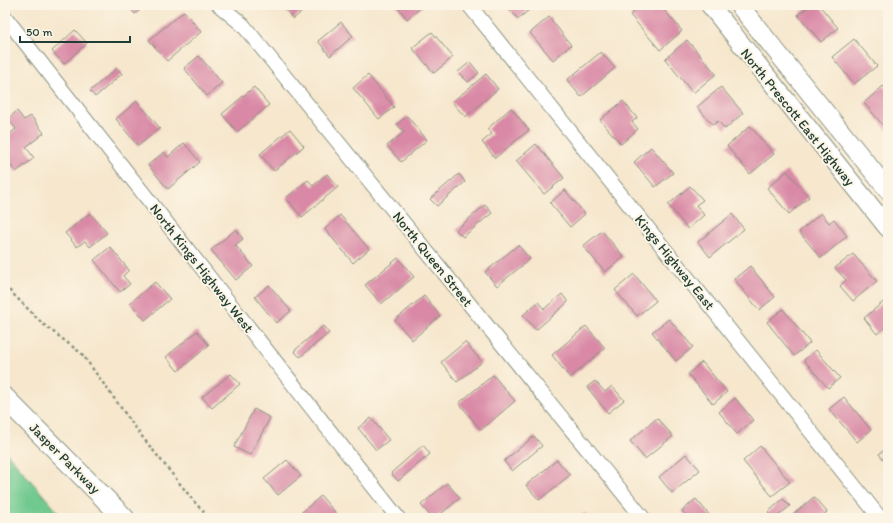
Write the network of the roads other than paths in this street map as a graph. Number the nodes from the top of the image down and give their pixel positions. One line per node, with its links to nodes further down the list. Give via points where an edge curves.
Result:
1 (219, 5): 11 (street, North Queen Street, via 243,25)
2 (469, 5): 12 (street, Kings Highway East)
3 (710, 5): 7 (street, North Prescott East Highway)
4 (739, 5): 6 (street, North Prescott East Highway)
5 (5, 17): 10 (street, North Kings Highway West)
6 (888, 190)
7 (888, 228)
8 (5, 398): 9 (main road, Jasper Parkway)
9 (124, 518)
10 (398, 518)
11 (643, 518)
12 (880, 518)

